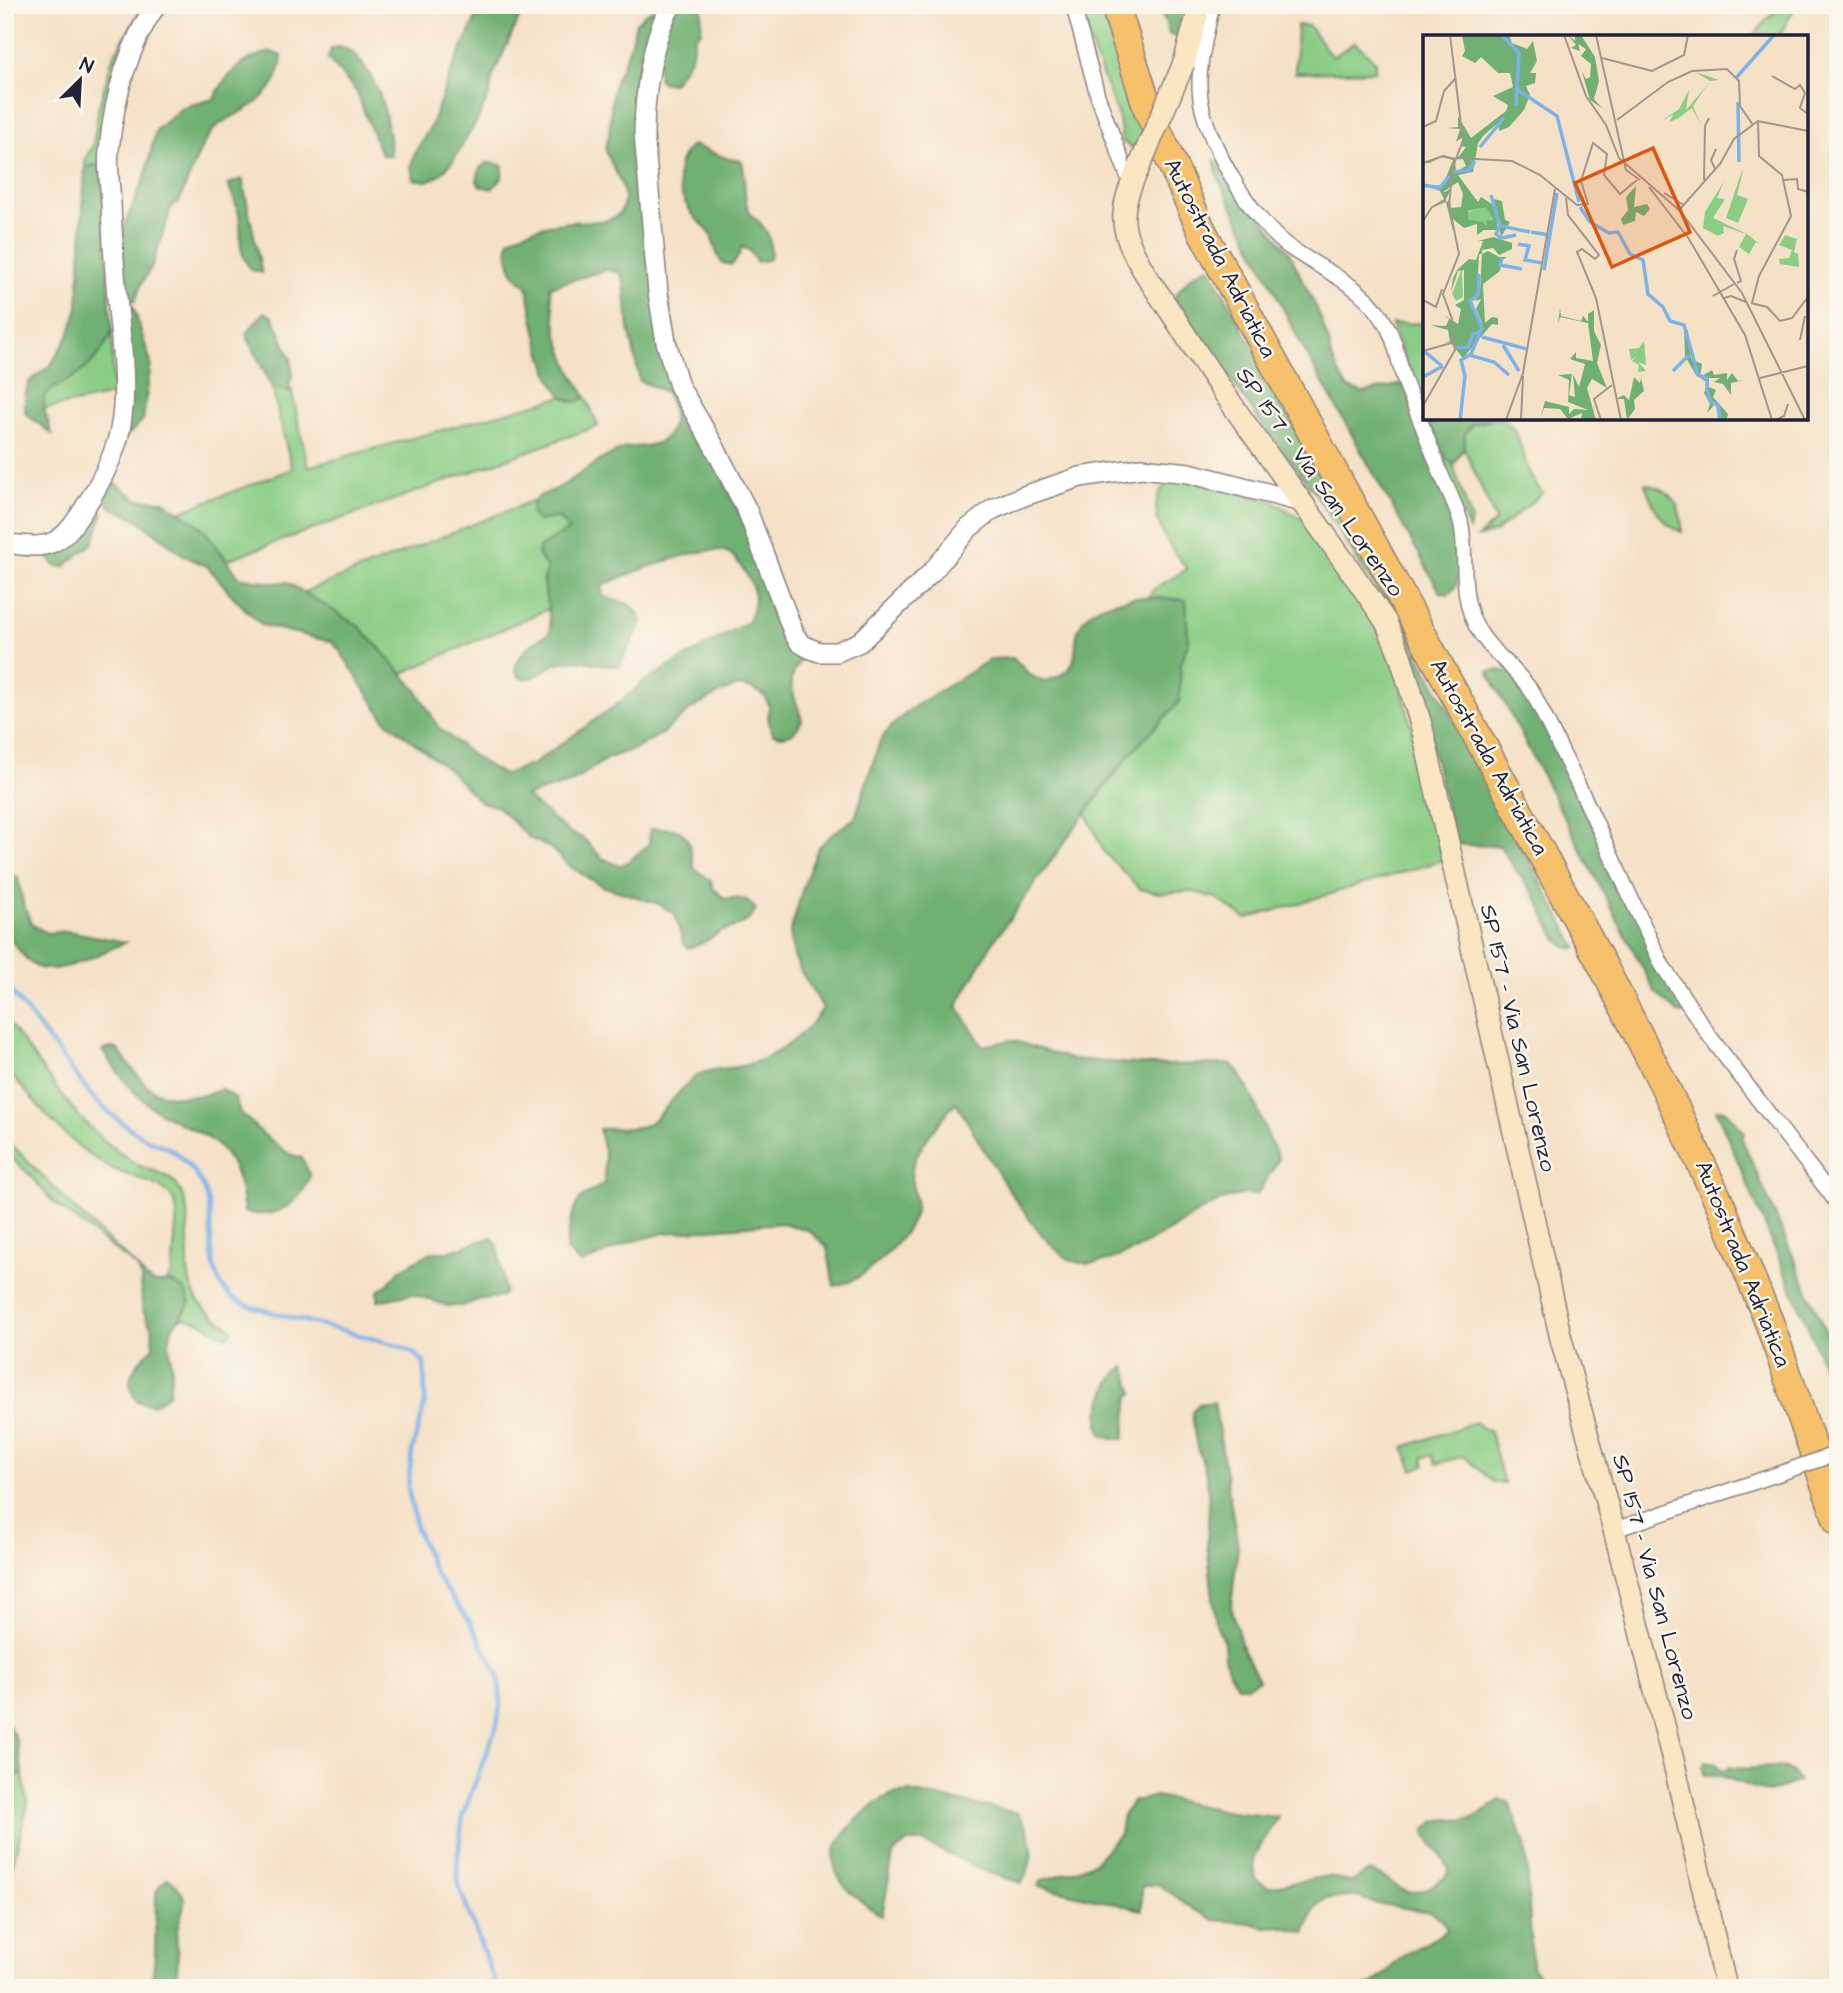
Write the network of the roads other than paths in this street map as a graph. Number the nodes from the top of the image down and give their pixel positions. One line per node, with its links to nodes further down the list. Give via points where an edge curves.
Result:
1 (156, 5): 10 (street, via 130,54 108,152 124,369 117,441 89,502 57,542 40,547)
2 (672, 5): 9 (street, via 659,38 644,110 666,342 679,386 747,510 800,643 819,652 837,652 860,642 899,607 969,528 1024,496 1080,477 1141,468 1189,473)
3 (1073, 5): 8 (street, via 1098,97)
4 (1115, 5): 14 (highway, Autostrada Adriatica, via 1149,111 1208,242 1599,960 1692,1142 1769,1322)
5 (1134, 5): 13 (highway, Autostrada Adriatica, via 1172,119 1229,243 1694,1102 1766,1264)
6 (1200, 5): 8 (main road, SP 157 - Via San Lorenzo, bridge, via 1184,63)
7 (1212, 5): 11 (street, via 1199,77 1206,124 1219,152 1263,222 1286,245 1337,274 1382,317 1460,520 1465,595 1475,623 1492,651 1534,695 1662,965 1711,1038)
8 (1135, 176): 9 (main road, SP 157 - Via San Lorenzo, via 1124,217 1135,255)
9 (1302, 502): 15 (main road, SP 157 - Via San Lorenzo, via 1386,622 1400,655 1422,728 1561,1339)
10 (5, 543)
11 (1838, 1204)
12 (1838, 1453): 15 (street, bridge)
13 (1838, 1460)
14 (1838, 1521)
15 (1614, 1530): 16 (main road, SP 157 - Via San Lorenzo)
16 (1726, 1988)

